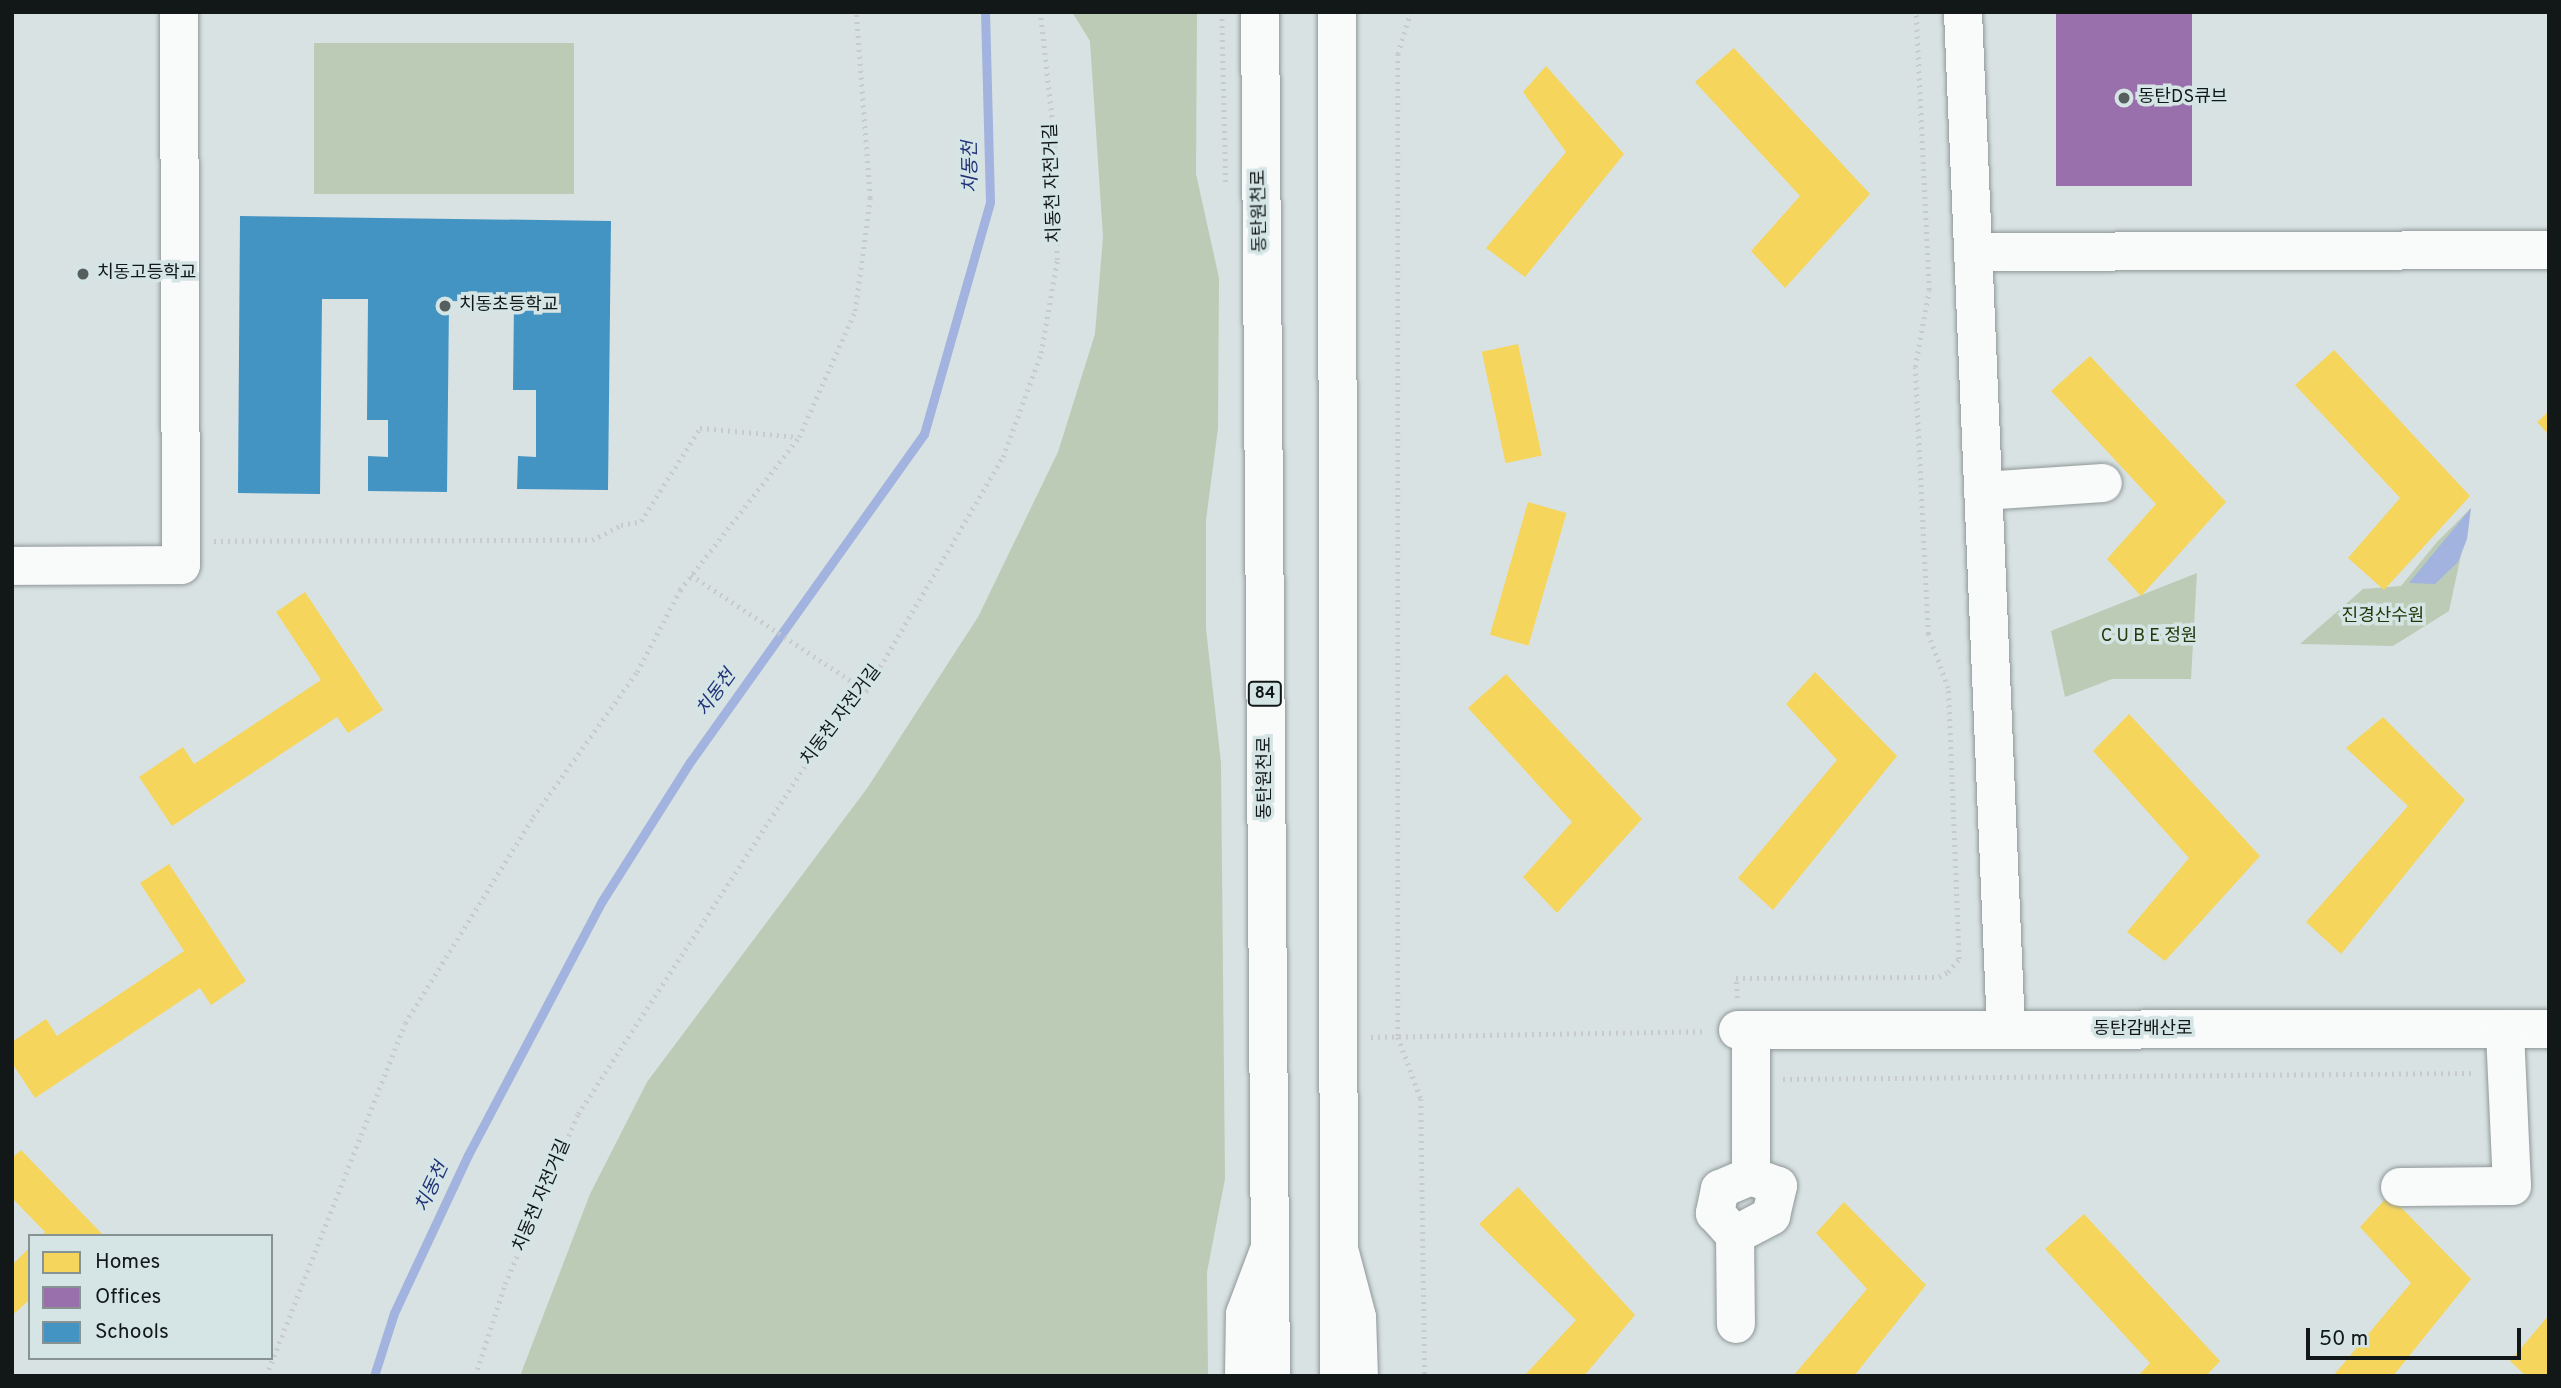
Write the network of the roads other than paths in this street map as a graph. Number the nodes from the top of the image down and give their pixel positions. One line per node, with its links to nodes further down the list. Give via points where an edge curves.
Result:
1 (179, 12): 9 (main road, via 181,565)
2 (1260, 12): 14 (main road, 동탄원천로 / 84)
3 (1337, 12): 15 (main road)
4 (1963, 12): 6 (main road)
5 (2549, 250): 6 (main road)
6 (1973, 252): 8 (main road)
7 (2103, 483): 8 (main road)
8 (1983, 491): 12 (main road)
9 (12, 566)
10 (2505, 1029): 11 (main road, 동탄감배산로); 12 (main road, 동탄감배산로); 13 (main road, via 2512,1186)
11 (2549, 1029)
12 (2006, 1030): 16 (main road, 동탄감배산로, via 1744,1030 1751,1176 1720,1189 1715,1213 1735,1235)
13 (2400, 1187)
14 (1270, 1248): 17 (main road, via 1245,1314); 18 (main road, 동탄원천로 / 84)
15 (1339, 1250): 19 (main road); 20 (main road, via 1357,1317)
16 (1736, 1324)
17 (1244, 1376)
18 (1271, 1376)
19 (1339, 1376)
20 (1359, 1376)

